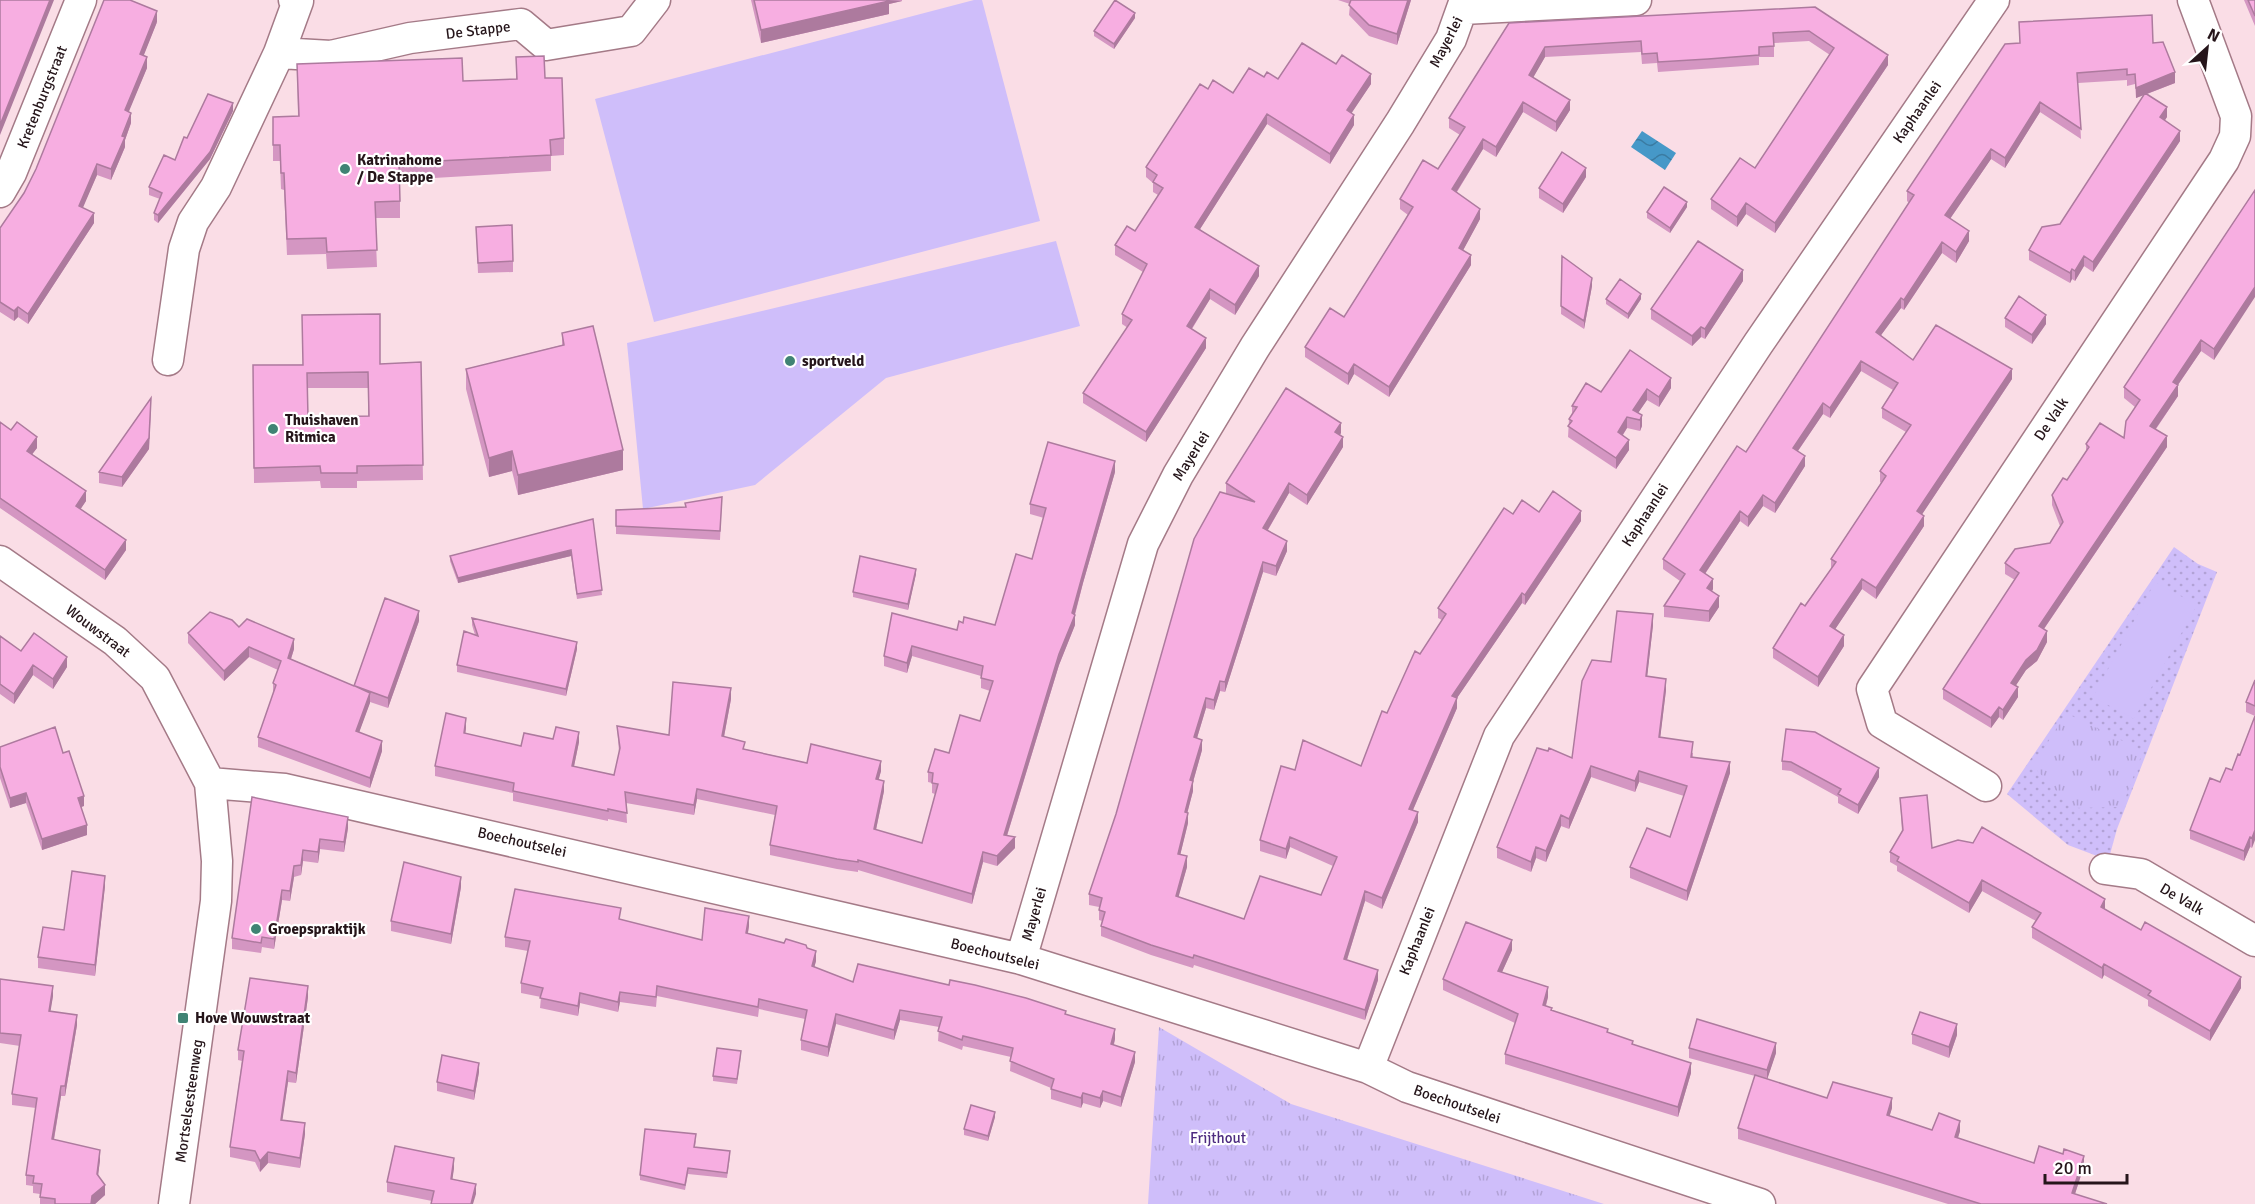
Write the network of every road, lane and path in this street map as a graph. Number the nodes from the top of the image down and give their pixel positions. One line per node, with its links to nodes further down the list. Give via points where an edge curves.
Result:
1 (81, 0): 10 (street, Kretenburgstraat)
2 (294, 0): 8 (street, via 298,1)
3 (655, 0): 8 (street, De Stappe, via 632,31 546,45 521,24 410,38 331,56)
4 (1636, 0): 7 (street)
5 (1994, 0): 18 (street, Kaphaanlei, via 1758,344 1498,736)
6 (2193, 0): 9 (street, De Valk)
7 (1464, 4): 17 (street, Mayerlei, via 1451,39 1254,347 1178,475 1143,544)
8 (279, 53): 11 (street, via 184,249)
9 (2246, 116): 14 (street, De Valk, via 2223,160 1872,689 1882,723)
10 (0, 192)
11 (168, 360)
12 (0, 561): 13 (street, Wouwstraat, via 115,641 154,678)
13 (210, 783): 17 (street, Boechoutselei, via 285,789); 19 (street, Mortselsesteenweg, via 217,861 216,901)
14 (1986, 786)
15 (2104, 869): 16 (street, De Valk, via 2141,874)
16 (2255, 941)
17 (1021, 959): 18 (street, Boechoutselei)
18 (1368, 1068): 20 (street, Boechoutselei, via 1407,1087)
19 (174, 1204)
20 (1760, 1204)

